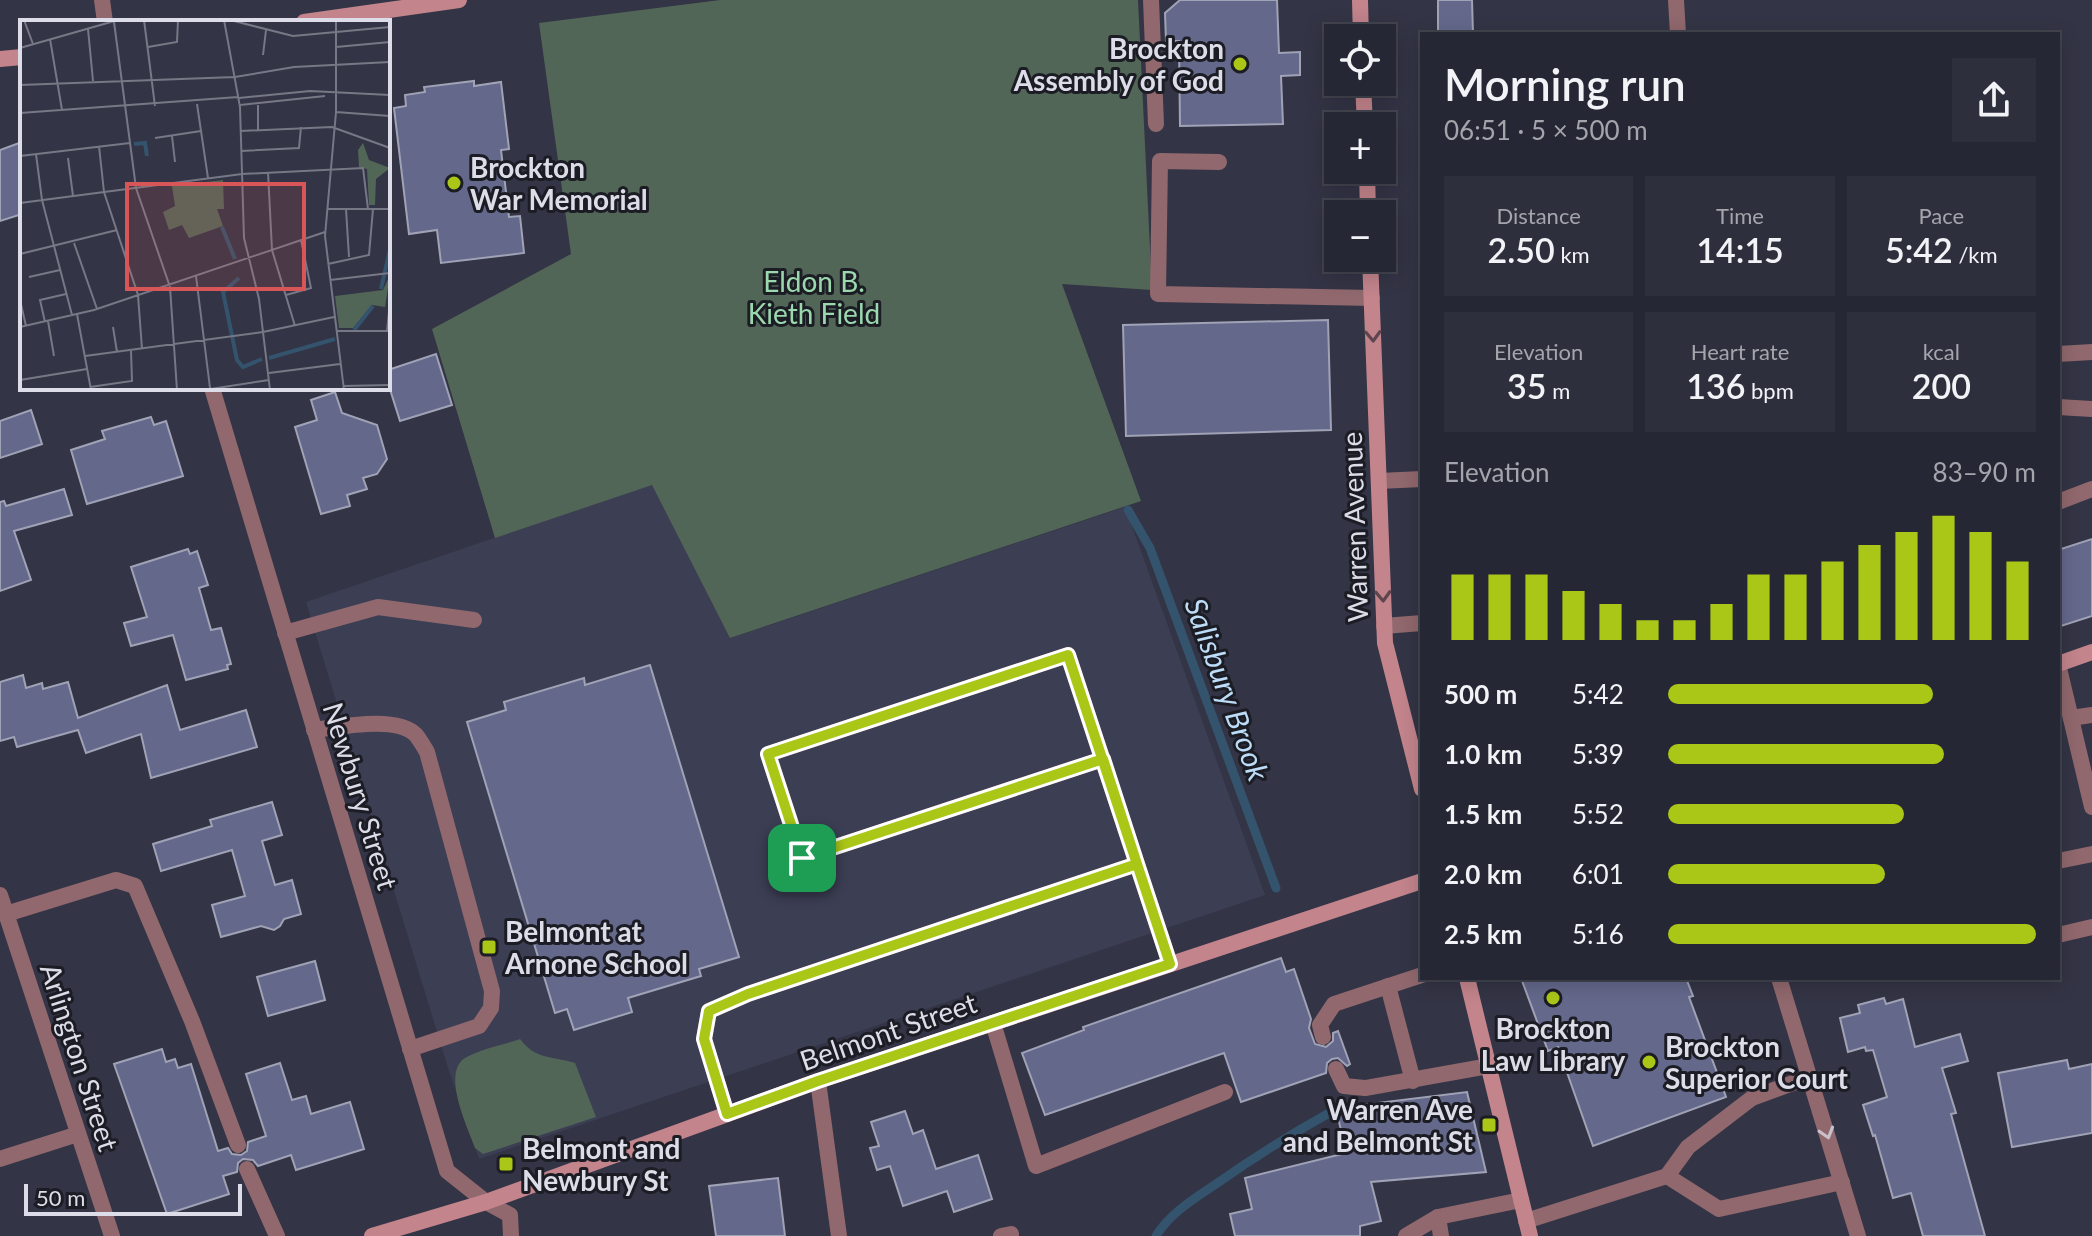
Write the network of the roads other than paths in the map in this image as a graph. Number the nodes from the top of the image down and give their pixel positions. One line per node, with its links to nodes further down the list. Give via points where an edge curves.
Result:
1 (102, 0): 7 (street)
2 (459, 0): 6 (main road)
3 (1151, 0): 13 (street)
4 (1360, 0): 9 (main road)
5 (1676, 0): 10 (street)
6 (356, 7): 8 (main road)
7 (105, 20)
8 (311, 20)
9 (1361, 24)
10 (1678, 32)
11 (20, 57): 12 (main road)
12 (0, 59)
13 (1156, 124)
14 (1219, 162): 16 (street, via 1160,161 1158,294)
15 (1371, 272): 16 (main road, Warren Avenue)
16 (1372, 298): 23 (main road, Warren Avenue, one-way to 23)
17 (2092, 352): 18 (street)
18 (2060, 354)
19 (213, 390): 29 (street, Newbury Street)
20 (2060, 407): 21 (street)
21 (2092, 409)
22 (1420, 479): 23 (street)
23 (1379, 481): 28 (main road, Warren Avenue, one-way to 28)
24 (2092, 489): 25 (street)
25 (2060, 501)
26 (474, 620): 29 (street, via 378,607)
27 (1420, 623): 28 (street)
28 (1384, 626): 38 (main road, Warren Avenue)
29 (285, 633): 35 (street, Newbury Street)
30 (2092, 652): 31 (main road)
31 (2060, 663)
32 (2060, 672): 34 (street)
33 (2092, 715): 34 (street)
34 (2071, 718): 37 (street)
35 (314, 730): 55 (street, Newbury Street); 55 (street, via 401,726 416,734 427,752 492,991 491,1008 479,1026)
36 (1103, 759): 36 (street, via 1068,655 768,754 802,858); 42 (street)
37 (2087, 763): 39 (street)
38 (1420, 781)
39 (2092, 807)
40 (2092, 854): 41 (street)
41 (2060, 861)
42 (1137, 864): 48 (street); 62 (street, via 709,1011 704,1039)
43 (1420, 882): 48 (main road, Belmont Street)
44 (0, 895): 45 (street, Arlington Street)
45 (6, 914): 63 (street, Arlington Street); 64 (street, via 116,880 135,886)
46 (2092, 927): 47 (street)
47 (2060, 935)
48 (1170, 964): 53 (main road, Belmont Street)
49 (1420, 976): 52 (street)
50 (1467, 980): 56 (main road)
51 (1780, 980): 58 (street)
52 (1388, 986): 54 (street, via 1334,1004 1320,1025); 60 (street)
53 (993, 1023): 59 (main road, Belmont Street); 61 (street, via 1036,1166)
54 (1323, 1037)
55 (410, 1049): 70 (street, Newbury Street, via 447,1171)
56 (1488, 1066): 60 (street); 69 (main road)
57 (1336, 1069): 60 (street, via 1344,1086)
58 (1809, 1077): 67 (street, via 1752,1098 1688,1147); 68 (street, one-way to 68)
59 (818, 1081): 62 (main road, Belmont Street); 77 (street)
60 (1413, 1081)
61 (1225, 1092)
62 (727, 1114): 70 (main road, Belmont Street)
63 (78, 1134): 65 (street); 73 (street, Arlington Street)
64 (238, 1145)
65 (0, 1159)
66 (247, 1169): 74 (street)
67 (1667, 1176): 68 (street, via 1719,1209); 72 (street)
68 (1842, 1182): 80 (street)
69 (1521, 1200): 71 (street); 72 (main road)
70 (486, 1202): 75 (main road, Belmont Street); 76 (street, Newbury Street, via 510,1215)
71 (1438, 1217): 78 (street); 79 (street)
72 (1528, 1229)
73 (112, 1236)
74 (277, 1236)
75 (372, 1236)
76 (511, 1236)
77 (839, 1236)
78 (1406, 1236)
79 (1441, 1236)
80 (1858, 1236)

